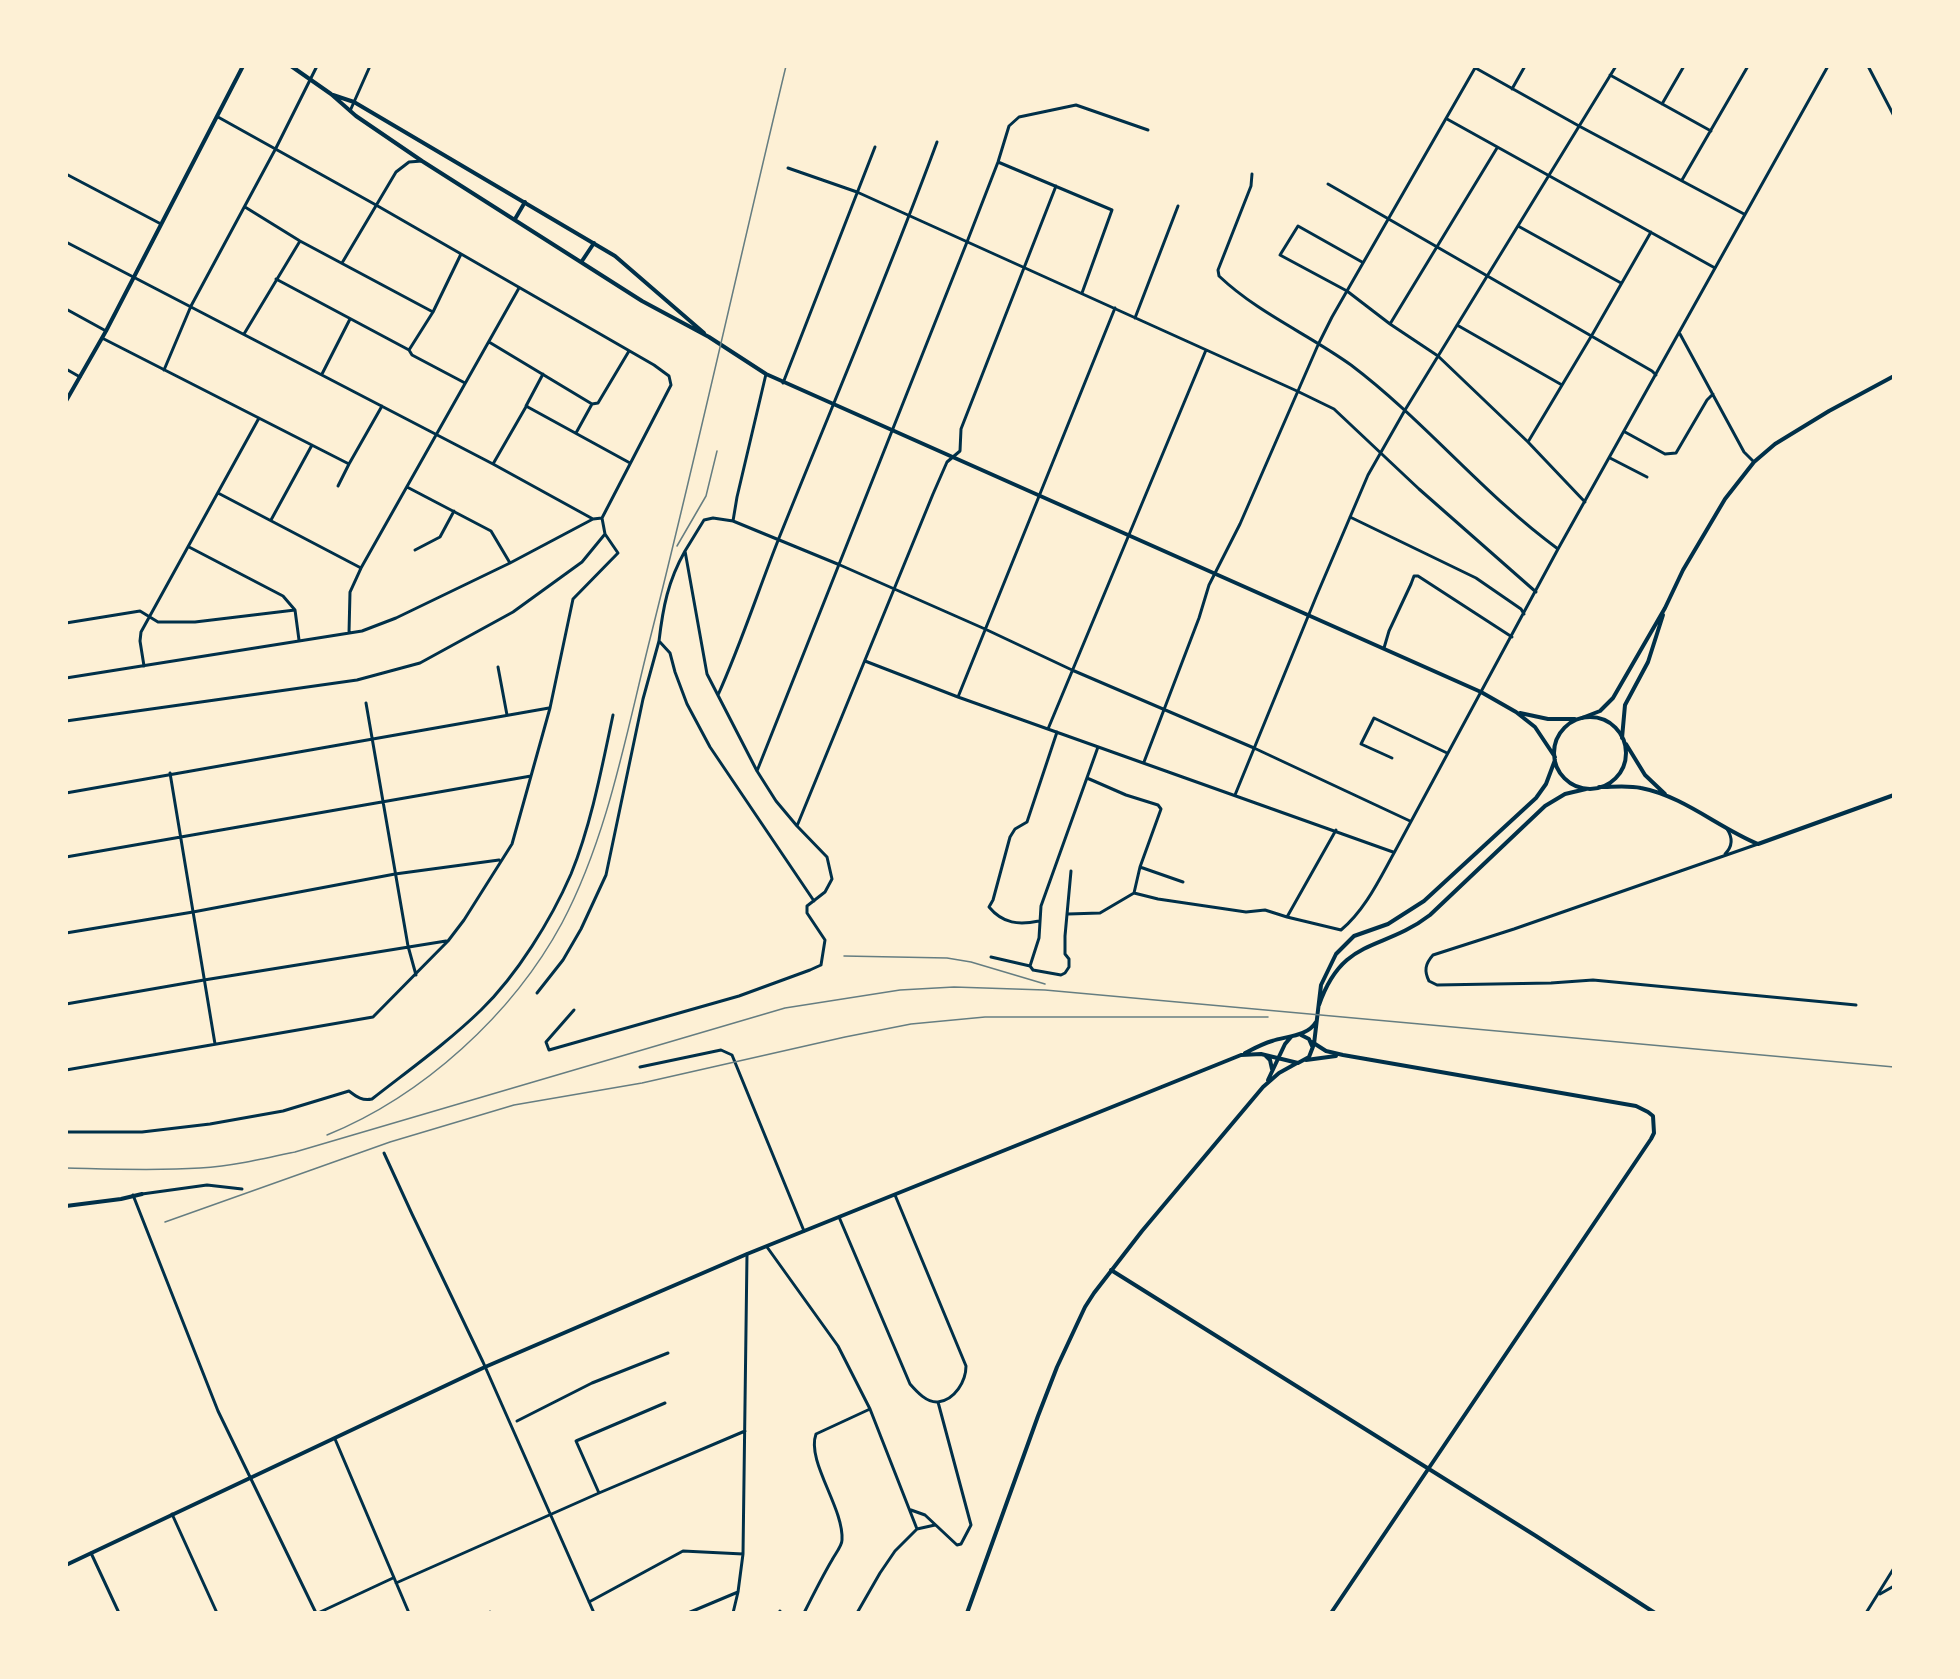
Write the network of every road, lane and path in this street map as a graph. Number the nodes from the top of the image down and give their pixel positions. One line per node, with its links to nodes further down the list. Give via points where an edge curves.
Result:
1 (243, 66): 20 (main road)
2 (291, 66): 13 (main road)
3 (317, 66): 13 (street)
4 (370, 66): 16 (street)
5 (1525, 66): 14 (street)
6 (1616, 66): 12 (street)
7 (1684, 66): 17 (street)
8 (1748, 66): 24 (street)
9 (1828, 66): 43 (street)
10 (1868, 66): 19 (street)
11 (1473, 67): 14 (street); 21 (street)
12 (1610, 75): 17 (street); 22 (street)
13 (310, 80): 15 (main road); 27 (street)
14 (1512, 89): 22 (street)
15 (331, 94): 16 (main road); 18 (main road)
16 (354, 102): 18 (street); 39 (main road)
17 (1662, 104): 24 (street)
18 (350, 111): 29 (main road)
19 (1894, 116)
20 (218, 117): 27 (street); 47 (main road)
21 (1446, 118): 28 (street); 46 (street)
22 (1578, 126): 34 (street); 35 (street)
23 (1148, 130): 30 (street, via 1076,105 1065,106 1019,117 1009,126)
24 (1711, 131): 35 (street)
25 (937, 142): 44 (street)
26 (875, 147): 38 (street)
27 (276, 148): 40 (street); 42 (street)
28 (1497, 148): 34 (street); 54 (street)
29 (422, 161): 40 (street, via 409,162 396,172); 45 (main road)
30 (998, 162): 37 (street); 52 (street)
31 (788, 168): 38 (street)
32 (66, 174): 47 (street)
33 (1252, 174): 83 (street, via 1251,186 1218,270 1220,276 1253,305)
34 (1549, 176): 48 (street); 49 (street)
35 (1682, 180): 43 (street)
36 (1328, 184): 46 (street)
37 (1056, 186): 59 (street); 67 (street, via 1112,210)
38 (857, 192): 44 (street); 97 (street)
39 (525, 202): 45 (main road); 53 (main road)
40 (376, 205): 55 (street); 58 (street)
41 (1178, 206): 72 (street)
42 (245, 207): 50 (street); 68 (street)
43 (1744, 214): 60 (street)
44 (910, 216): 52 (street); 104 (street)
45 (515, 219): 56 (main road)
46 (1388, 220): 54 (street); 57 (street)
47 (161, 224): 62 (main road)
48 (1518, 226): 61 (street); 64 (street)
49 (1651, 232): 60 (street); 64 (street)
50 (300, 241): 58 (street); 63 (street)
51 (66, 242): 62 (street)
52 (967, 242): 59 (street); 108 (street)
53 (594, 243): 56 (main road); 80 (main road, via 635,272)
54 (1438, 247): 61 (street); 74 (street)
55 (461, 254): 65 (street); 71 (street)
56 (582, 261): 80 (main road, via 642,301)
57 (1363, 262): 66 (street); 66 (street, via 1298,226 1281,255)
58 (342, 263): 71 (street)
59 (1025, 267): 67 (street); 115 (street, via 961,429 960,451)
60 (1715, 268): 78 (street)
61 (1488, 275): 75 (street); 79 (street)
62 (134, 278): 68 (street); 76 (main road)
63 (276, 279): 73 (street); 77 (street)
64 (1622, 284): 79 (street)
65 (519, 288): 82 (street); 86 (street)
66 (1347, 291): 74 (street); 83 (street)
67 (1082, 293): 70 (street)
68 (191, 306): 77 (street); 89 (street)
69 (66, 309): 76 (street)
70 (1115, 309): 72 (street); 125 (street)
71 (433, 312): 84 (street)
72 (1135, 318): 85 (street)
73 (351, 319): 84 (street); 90 (street)
74 (1390, 324): 87 (street)
75 (1457, 325): 87 (street); 98 (street)
76 (106, 331): 81 (main road)
77 (244, 333): 90 (street)
78 (1679, 334): 93 (street); 100 (street)
79 (1592, 335): 93 (street); 98 (street)
80 (709, 337): 92 (main road)
81 (102, 338): 89 (street); 95 (main road)
82 (489, 342): 91 (street); 96 (street)
83 (1318, 345): 99 (street); 106 (street, via 1350,365)
84 (409, 350): 96 (street)
85 (1206, 350): 99 (street); 134 (street)
86 (629, 351): 103 (street, via 598,403); 118 (street, via 669,376 671,384)
87 (1438, 356): 106 (street); 112 (street)
88 (66, 369): 95 (street)
89 (164, 370): 107 (street)
90 (322, 374): 105 (street)
91 (543, 374): 102 (street); 103 (street)
92 (766, 374): 97 (main road); 132 (street)
93 (1656, 375): 109 (street)
94 (1894, 376): 117 (main road, via 1774,444)
95 (80, 377): 101 (main road)
96 (466, 383): 111 (street)
97 (783, 383): 104 (main road)
98 (1562, 385): 112 (street)
99 (1297, 391): 114 (street, via 1334,409); 143 (street)
100 (1713, 394): 109 (street, via 1676,453 1665,454); 117 (street)
101 (66, 401)
102 (528, 404): 110 (street); 120 (street)
103 (592, 404): 110 (street)
104 (834, 405): 108 (main road); 135 (street)
105 (382, 406): 111 (street); 119 (street)
106 (1405, 410): 114 (street); 137 (street, via 1521,521)
107 (259, 418): 113 (street); 124 (street)
108 (893, 430): 115 (main road); 141 (street)
109 (1625, 432): 116 (street)
110 (576, 433): 118 (street)
111 (436, 434): 120 (street); 123 (street)
112 (1528, 442): 126 (street)
113 (312, 445): 119 (street); 131 (street)
114 (1380, 454): 128 (street); 145 (street)
115 (953, 457): 125 (main road); 144 (street, via 947,462)
116 (1610, 458): 121 (street); 126 (street)
117 (1754, 462): 146 (main road, via 1725,499)
118 (630, 463): 129 (street)
119 (349, 464): 122 (street)
120 (493, 464): 130 (street)
121 (1647, 477)
122 (338, 486)
123 (407, 487): 127 (street); 142 (street)
124 (218, 493): 131 (street); 136 (street)
125 (1038, 495): 134 (main road); 152 (street)
126 (1585, 502): 137 (street)
127 (454, 512): 138 (street, via 440,537); 140 (street, via 491,531)
128 (1350, 517): 148 (street, via 1476,578); 150 (street)
129 (602, 518): 130 (street); 133 (street)
130 (593, 519): 140 (street)
131 (271, 521): 142 (street)
132 (733, 521): 135 (street); 139 (street, via 704,520)
133 (605, 534): 167 (street, via 618,553 573,599); 173 (street, via 582,562 513,612 420,663 357,680)
134 (1128, 535): 143 (main road); 161 (street)
135 (778, 540): 141 (street); 164 (street)
136 (188, 546): 147 (street, via 283,596); 149 (street)
137 (1558, 549): 145 (street)
138 (415, 550)
139 (685, 551): 156 (street, via 663,603); 164 (street, via 707,674)
140 (510, 563): 153 (street, via 396,618)
141 (840, 565): 144 (street); 184 (street)
142 (361, 567): 153 (street, via 350,592)
143 (1215, 575): 150 (main road); 168 (street)
144 (895, 589): 152 (street); 158 (street)
145 (1536, 592): 148 (street)
146 (1665, 608): 172 (main road, via 1613,698 1600,711); 177 (main road, via 1648,662 1624,705)
147 (295, 610): 149 (street, via 195,622 158,622); 155 (street)
148 (1524, 614): 154 (street)
149 (150, 616): 151 (street, via 140,610); 159 (street, via 140,640)
150 (1309, 617): 157 (main road); 179 (street)
151 (66, 623)
152 (985, 629): 161 (street); 165 (street)
153 (349, 633): 155 (street)
154 (1512, 638): 157 (street, via 1414,576); 163 (street)
155 (299, 640): 159 (street)
156 (659, 641): 210 (street, via 670,652 687,704 710,747); 222 (street, via 606,875 582,929)
157 (1384, 648): 163 (main road)
158 (865, 662): 165 (street); 196 (street)
159 (144, 666): 162 (street)
160 (498, 667): 170 (street)
161 (1072, 670): 168 (street); 174 (street)
162 (66, 678)
163 (1480, 692): 169 (main road); 180 (street)
164 (718, 695): 184 (street)
165 (958, 697): 174 (street)
166 (366, 703): 176 (street)
167 (550, 708): 170 (street); 186 (street)
168 (1164, 708): 179 (street); 183 (street)
169 (1516, 712): 172 (main road, via 1548,719); 182 (main road, via 1535,727)
170 (507, 715): 176 (street)
171 (613, 716): 247 (street, via 597,788 571,872 538,936 483,1008 408,1072 372,1099 358,1098 349,1091 283,1111 210,1124 142,1132)
172 (1580, 719): 177 (main road, via 1608,722); 182 (main road, via 1562,731)
173 (66, 721)
174 (1048, 729): 175 (street)
175 (1057, 732): 178 (street); 214 (street, via 1027,822 1010,837 989,907 1016,925)
176 (373, 739): 185 (street); 194 (street)
177 (1623, 739): 188 (main road, via 1626,755 1622,769); 193 (main road, via 1645,776)
178 (1098, 747): 183 (street); 187 (street)
179 (1254, 748): 191 (street); 195 (street)
180 (1448, 753): 181 (street, via 1374,718 1361,744); 195 (street)
181 (1392, 758)
182 (1555, 758): 189 (main road, via 1566,779); 225 (main road, via 1541,793 1430,896 1402,916 1347,942 1324,976)
183 (1144, 762): 191 (street)
184 (757, 771): 196 (street)
185 (170, 773): 190 (street); 199 (street)
186 (531, 776): 194 (street); 204 (street, via 512,844)
187 (1087, 778): 205 (street, via 1161,809); 214 (street, via 1041,906)
188 (1599, 788): 189 (main road); 193 (main road, via 1642,788)
189 (1586, 789): 225 (main road, via 1565,794 1545,806 1430,915 1413,927 1361,948 1345,960 1327,985)
190 (66, 793)
191 (1235, 795): 198 (street)
192 (1894, 795): 200 (main road)
193 (1671, 798): 197 (main road)
194 (384, 802): 199 (street); 207 (street)
195 (1410, 822): 201 (street)
196 (797, 826): 210 (street, via 827,857 832,879)
197 (1727, 829): 200 (main road); 202 (street, via 1732,840)
198 (1336, 830): 201 (street); 213 (street)
199 (181, 837): 203 (street); 211 (street)
200 (1758, 844): 202 (street)
201 (1394, 853): 213 (street, via 1353,920 1341,930)
202 (1725, 855): 224 (street, via 1444,951 1427,961 1429,981 1437,985 1593,980)
203 (66, 858)
204 (500, 860): 207 (street); 216 (street)
205 (1140, 867): 208 (street); 209 (street)
206 (1071, 871): 212 (street)
207 (395, 874): 211 (street); 217 (street)
208 (1183, 882)
209 (1134, 892): 212 (street, via 1100,914); 213 (street, via 1246,912 1265,910)
210 (814, 901): 226 (street, via 807,906 807,913 825,940 821,965 810,970 739,996 549,1050 546,1042)
211 (193, 912): 215 (street); 221 (street)
212 (1068, 914): 219 (street, via 1065,954 1069,967 1065,973 1033,970)
213 (1287, 917)
214 (1040, 921): 219 (street)
215 (66, 933)
216 (448, 941): 217 (street); 220 (street)
217 (408, 946): 220 (street); 221 (street)
218 (991, 957): 219 (street)
219 (1030, 966)
220 (416, 975): 232 (street, via 373,1017)
221 (204, 980): 223 (street); 232 (street)
222 (537, 993)
223 (66, 1004)
224 (1856, 1005)
225 (1318, 1008): 227 (main road)
226 (574, 1010)
227 (1316, 1022): 228 (main road); 230 (main road)
228 (1316, 1031): 234 (main road); 236 (main road)
229 (1293, 1035): 230 (main road); 233 (main road); 238 (main road)
230 (1300, 1035): 231 (main road)
231 (1308, 1039): 234 (main road); 235 (main road)
232 (215, 1044): 244 (street)
233 (1285, 1044): 240 (main road); 242 (main road, via 1286,1056)
234 (1314, 1044): 235 (main road); 236 (main road)
235 (1312, 1049): 241 (main road)
236 (1322, 1049): 239 (main road)
237 (1261, 1054): 238 (main road); 240 (main road); 245 (main road, via 1270,1060)
238 (1241, 1055): 252 (main road)
239 (1343, 1055): 241 (main road); 267 (main road, via 1636,1107 1653,1116 1655,1124 1654,1133 1627,1176)
240 (1278, 1058): 242 (main road); 245 (main road)
241 (1306, 1060): 242 (main road)
242 (1296, 1062): 246 (main road)
243 (640, 1067): 255 (street, via 721,1050 732,1055)
244 (66, 1070)
245 (1271, 1074): 246 (main road)
246 (1266, 1084): 258 (main road)
247 (66, 1132)
248 (384, 1153): 260 (street)
249 (242, 1189): 250 (street, via 207,1185)
250 (142, 1194): 251 (main road)
251 (133, 1195): 253 (main road); 268 (street, via 218,1411)
252 (895, 1195): 254 (main road); 261 (street, via 966,1366 957,1391)
253 (66, 1206)
254 (839, 1217): 255 (main road); 261 (street, via 910,1384 924,1398)
255 (804, 1231): 256 (main road)
256 (767, 1247): 257 (main road); 263 (street, via 838,1346)
257 (747, 1254): 260 (main road); 265 (street)
258 (1111, 1270): 267 (main road); 294 (main road, via 1085,1307 1057,1367)
259 (668, 1353): 264 (street, via 592,1383)
260 (485, 1367): 266 (main road); 272 (street)
261 (938, 1402): 273 (street, via 971,1525 957,1545)
262 (665, 1403): 269 (street, via 576,1441)
263 (870, 1409): 270 (street); 292 (street, via 816,1434 814,1440 818,1464 840,1522 842,1541)
264 (517, 1421)
265 (745, 1431): 269 (street); 276 (street)
266 (335, 1439): 268 (main road); 279 (street)
267 (1430, 1469): 295 (main road); 296 (main road)
268 (249, 1478): 271 (main road); 287 (street)
269 (599, 1493): 272 (street)
270 (910, 1510): 273 (street, via 925,1515); 274 (street)
271 (172, 1514): 275 (main road); 286 (street)
272 (550, 1515): 280 (street); 284 (street)
273 (935, 1525): 274 (street)
274 (917, 1529): 293 (street, via 895,1551)
275 (91, 1553): 277 (main road); 285 (street)
276 (743, 1554): 282 (street); 284 (street, via 683,1551)
277 (66, 1565)
278 (1894, 1568): 283 (street)
279 (393, 1578): 280 (street); 287 (street)
280 (396, 1583): 288 (street)
281 (1893, 1587): 283 (street)
282 (738, 1592): 290 (street); 291 (street)
283 (1879, 1595): 297 (street)
284 (589, 1602): 289 (street)
285 (119, 1613)
286 (217, 1613)
287 (317, 1613)
288 (408, 1613)
289 (594, 1613)
290 (688, 1613)
291 (733, 1613)
292 (804, 1613)
293 (857, 1613)
294 (967, 1613)
295 (1331, 1613)
296 (1655, 1613)
297 (1866, 1613)

